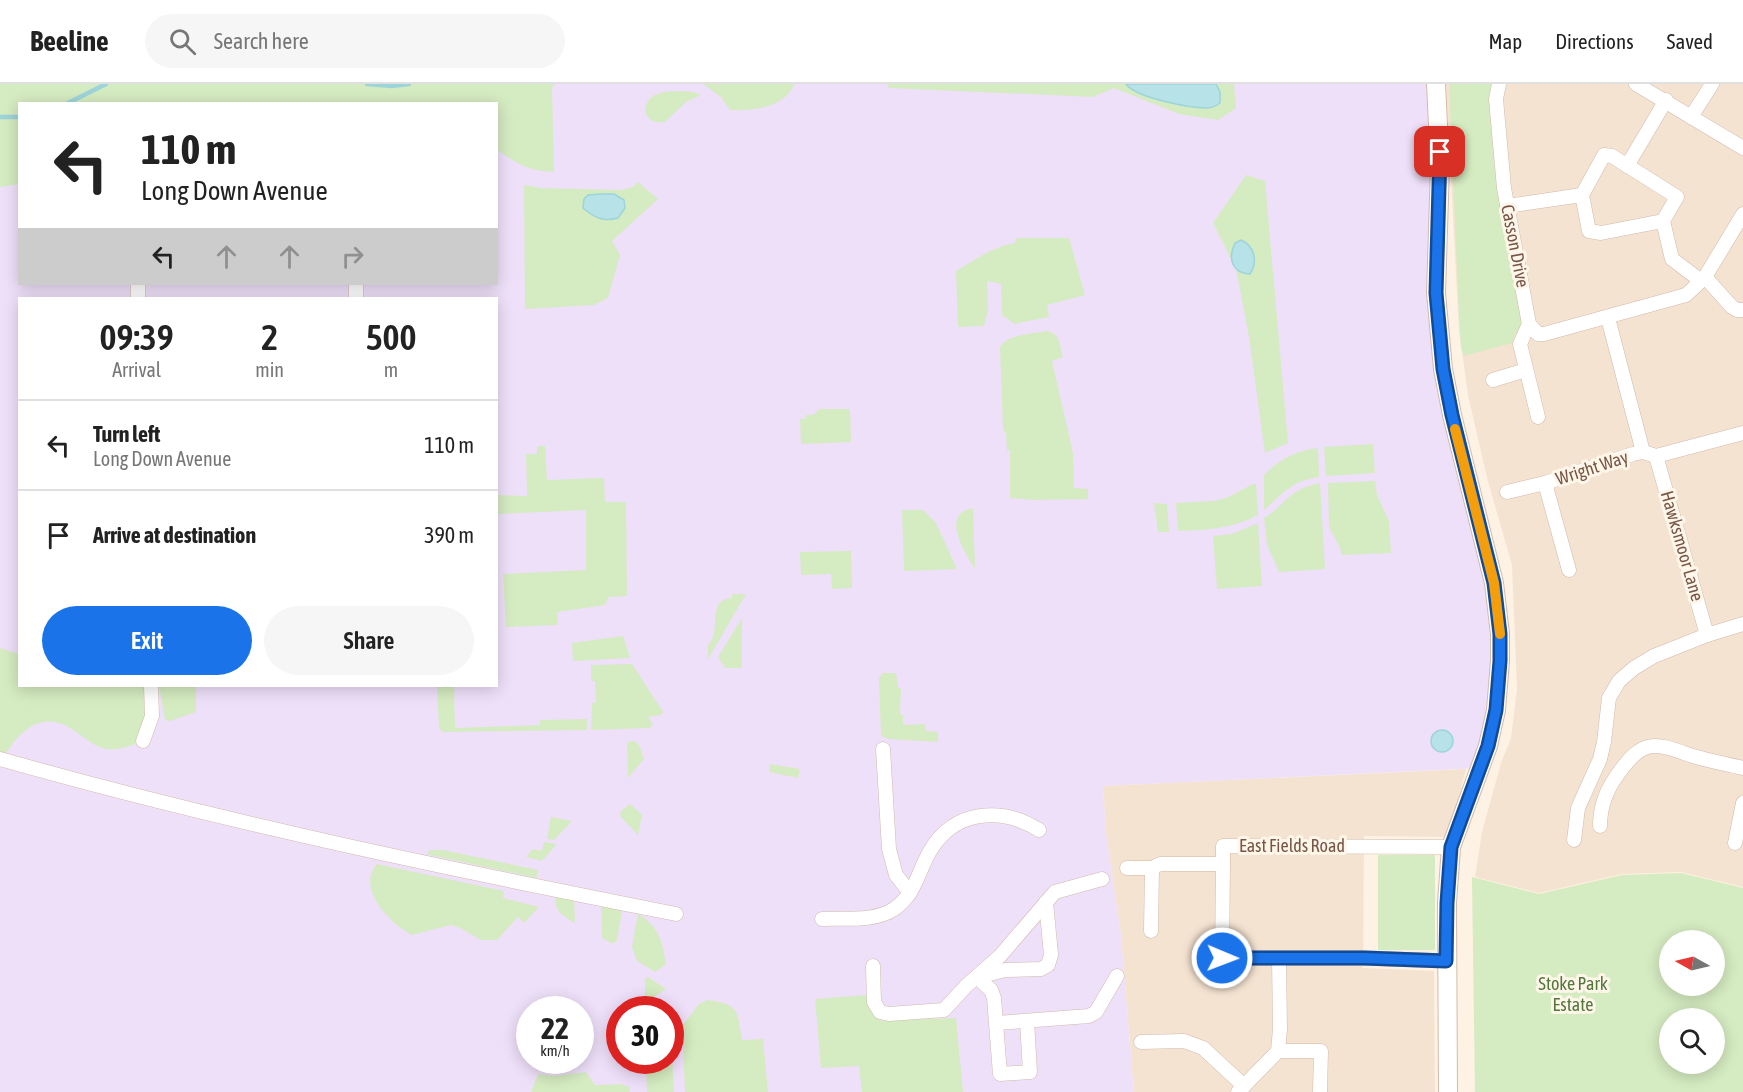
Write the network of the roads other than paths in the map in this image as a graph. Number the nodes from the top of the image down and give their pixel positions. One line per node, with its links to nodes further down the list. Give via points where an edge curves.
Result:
1 (1435, 84): 37 (street, via 1440,166 1436,293 1443,369 1494,583 1500,634 1493,728)
2 (1499, 84): 10 (street, Casson Drive, via 1497,104)
3 (1636, 84): 5 (street)
4 (1712, 84): 6 (street)
5 (1666, 100): 6 (street); 8 (street)
6 (1691, 117): 7 (street)
7 (1743, 148)
8 (1627, 166): 9 (street, via 1604,155); 12 (street, via 1677,197)
9 (1582, 195): 10 (street); 12 (street, via 1587,227 1593,233)
10 (1507, 206): 16 (street, Casson Drive)
11 (1743, 213): 13 (street)
12 (1663, 221): 13 (street, via 1672,259)
13 (1703, 279): 14 (street, via 1732,307); 15 (street, via 1686,295)
14 (1743, 309)
15 (1608, 318): 16 (street, via 1544,334 1533,331); 21 (street)
16 (1529, 324): 17 (street, via 1520,344)
17 (1526, 370): 18 (street); 19 (street)
18 (1493, 380)
19 (1538, 417)
20 (1743, 433): 21 (street, Wright Way)
21 (1650, 454): 22 (street, Wright Way, via 1625,456); 26 (street, Hawksmoor Lane)
22 (1545, 483): 23 (street, Wright Way); 24 (street, Wright Way)
23 (1507, 492)
24 (1569, 570)
25 (1743, 624): 26 (street)
26 (1707, 635): 35 (street, via 1642,662 1614,690 1607,708 1600,759 1578,808)
27 (151, 687): 28 (street, via 151,718)
28 (143, 741)
29 (883, 749): 42 (street, via 888,849 896,875)
30 (0, 759): 44 (street, via 370,851)
31 (1743, 768): 33 (street, via 1668,746 1644,748 1614,778 1604,796)
32 (1743, 803): 36 (street)
33 (1600, 826)
34 (1039, 830): 42 (street, via 1023,821 998,816 961,821 934,844)
35 (1574, 840)
36 (1735, 843)
37 (1451, 847): 38 (street, East Fields Road, via 1223,846); 48 (street)
38 (1223, 864): 40 (street, East Fields Road, via 1160,864); 47 (street, via 1222,958)
39 (1127, 868): 40 (street, East Fields Road)
40 (1152, 868): 46 (street)
41 (1102, 879): 43 (street, via 1058,891)
42 (910, 893): 45 (street, via 885,913)
43 (1046, 902): 51 (street); 51 (street, via 1051,955 1048,965 1041,969 998,970)
44 (676, 914)
45 (822, 919)
46 (1151, 932)
47 (1279, 959): 48 (street); 55 (street)
48 (1446, 961): 58 (street)
49 (873, 966): 51 (street, via 875,1006 884,1013 944,1010)
50 (1117, 976): 52 (street, via 1093,1014)
51 (977, 977): 53 (street, via 993,994)
52 (1027, 1021): 53 (street); 53 (street, via 1030,1072 1000,1074)
53 (996, 1023)
54 (1141, 1042): 56 (street, via 1184,1041 1203,1048)
55 (1278, 1051): 56 (street); 57 (street, via 1321,1051)
56 (1241, 1089)
57 (1320, 1092)
58 (1448, 1092)

